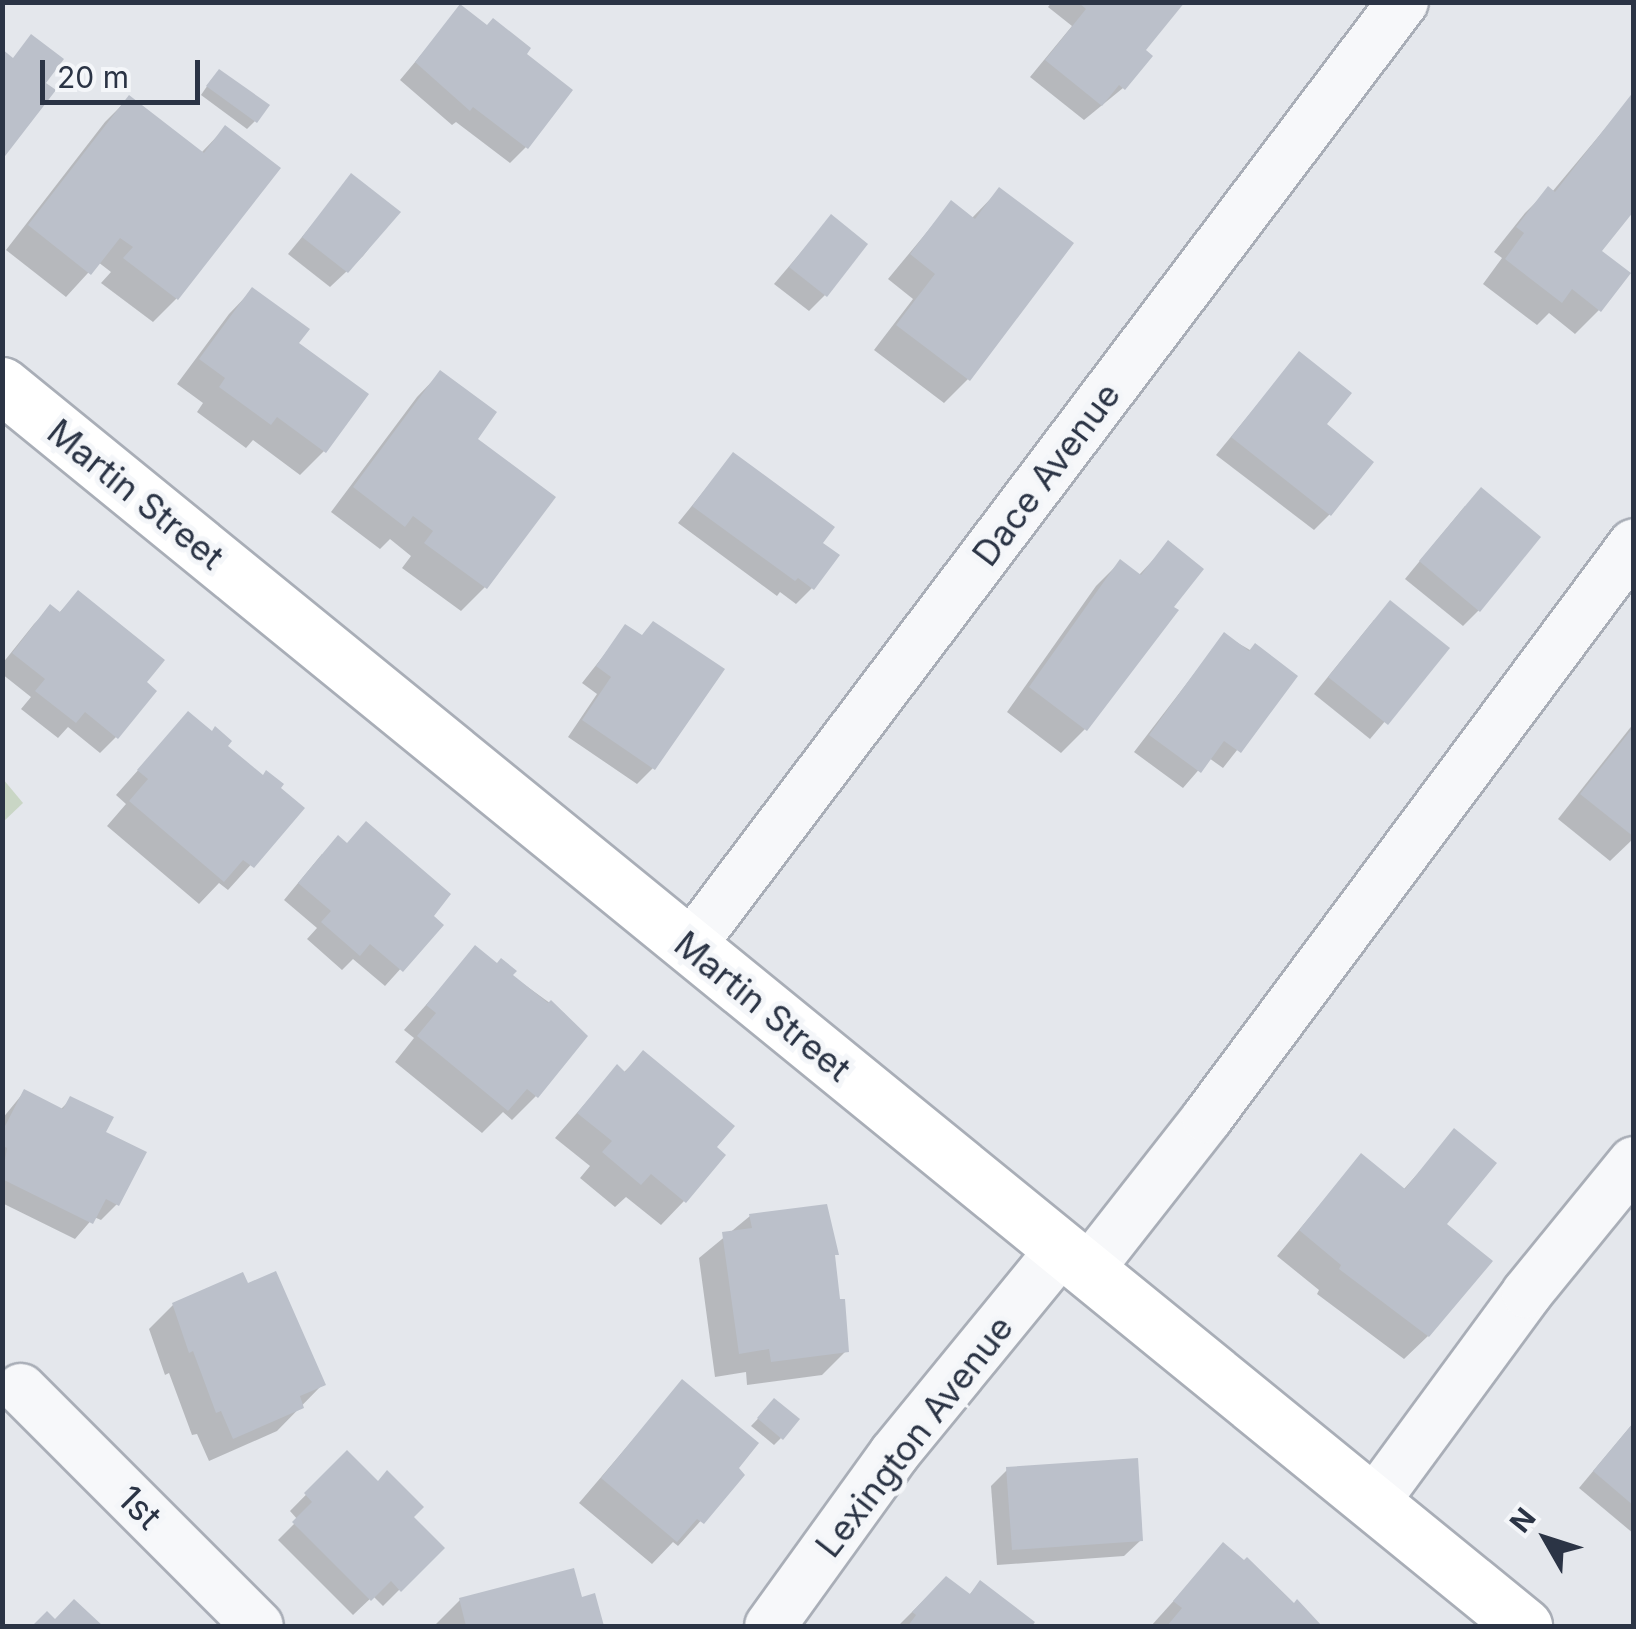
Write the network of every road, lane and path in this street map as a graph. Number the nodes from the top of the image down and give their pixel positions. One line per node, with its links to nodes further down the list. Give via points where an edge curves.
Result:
1 (1403, 2): 4 (street, Dace Avenue)
2 (2, 386): 4 (street, Martin Street)
3 (1634, 544): 6 (street, Lexington Avenue)
4 (690, 946): 6 (street, Martin Street)
5 (1634, 1162): 8 (street, via 1527,1293)
6 (1075, 1260): 8 (street, Martin Street); 10 (street, Lexington Avenue, via 894,1454)
7 (21, 1389): 9 (street, 1st)
8 (1373, 1503): 11 (street, Martin Street)
9 (258, 1626)
10 (770, 1626)
11 (1524, 1626)

